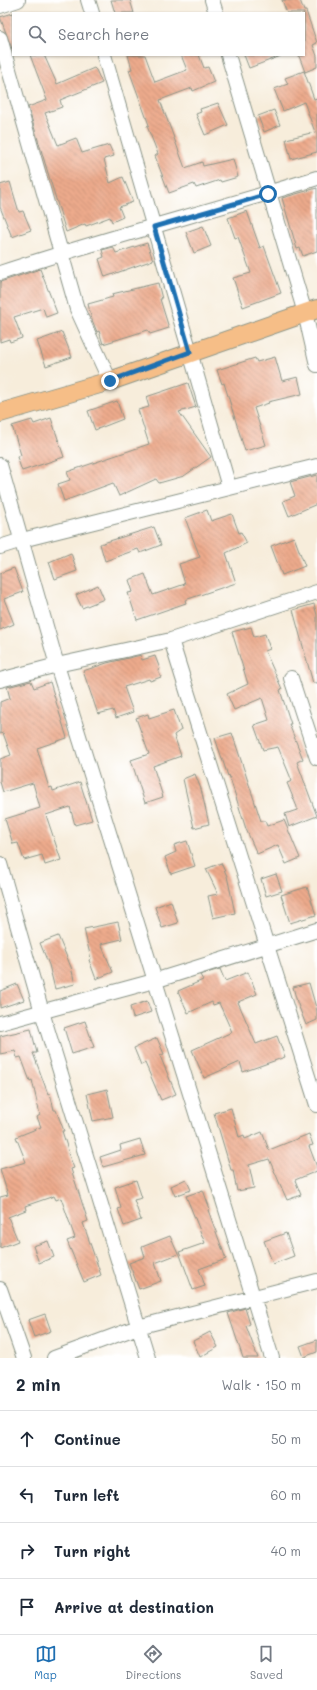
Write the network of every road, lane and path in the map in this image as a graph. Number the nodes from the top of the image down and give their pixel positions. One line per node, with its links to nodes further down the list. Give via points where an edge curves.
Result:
1 (18, 0): 4 (street)
2 (88, 0): 5 (street)
3 (212, 0): 6 (street)
4 (0, 6)
5 (92, 12)
6 (216, 12)
7 (0, 38): 13 (street)
8 (104, 56): 12 (street)
9 (228, 56): 11 (street)
10 (317, 178): 11 (street)
11 (268, 194): 12 (street); 15 (street)
12 (154, 227): 13 (street); 16 (street)
13 (60, 252): 14 (street); 18 (street, via 77,309)
14 (0, 272)
15 (311, 311): 16 (main road); 17 (street)
16 (190, 352): 18 (main road); 22 (street)
17 (317, 365)
18 (110, 381): 19 (main road)
19 (0, 413)
20 (0, 465): 23 (street)
21 (317, 466): 22 (street)
22 (229, 487): 23 (street)
23 (22, 540): 24 (street); 27 (street)
24 (0, 547)
25 (317, 592): 26 (street)
26 (171, 640): 27 (street); 33 (street)
27 (57, 665): 29 (street); 34 (street)
28 (291, 678): 30 (street)
29 (0, 680)
30 (317, 758)
31 (0, 864): 35 (street)
32 (317, 930): 33 (street)
33 (268, 946): 34 (street); 37 (street)
34 (154, 980): 35 (street); 40 (street)
35 (42, 1012): 36 (street); 41 (street)
36 (0, 1023)
37 (317, 1105)
38 (317, 1281): 40 (street)
39 (0, 1289): 42 (street)
40 (253, 1297): 41 (street); 45 (street)
41 (138, 1327): 43 (street); 44 (street)
42 (24, 1358)
43 (54, 1358)
44 (148, 1358)
45 (272, 1358)

